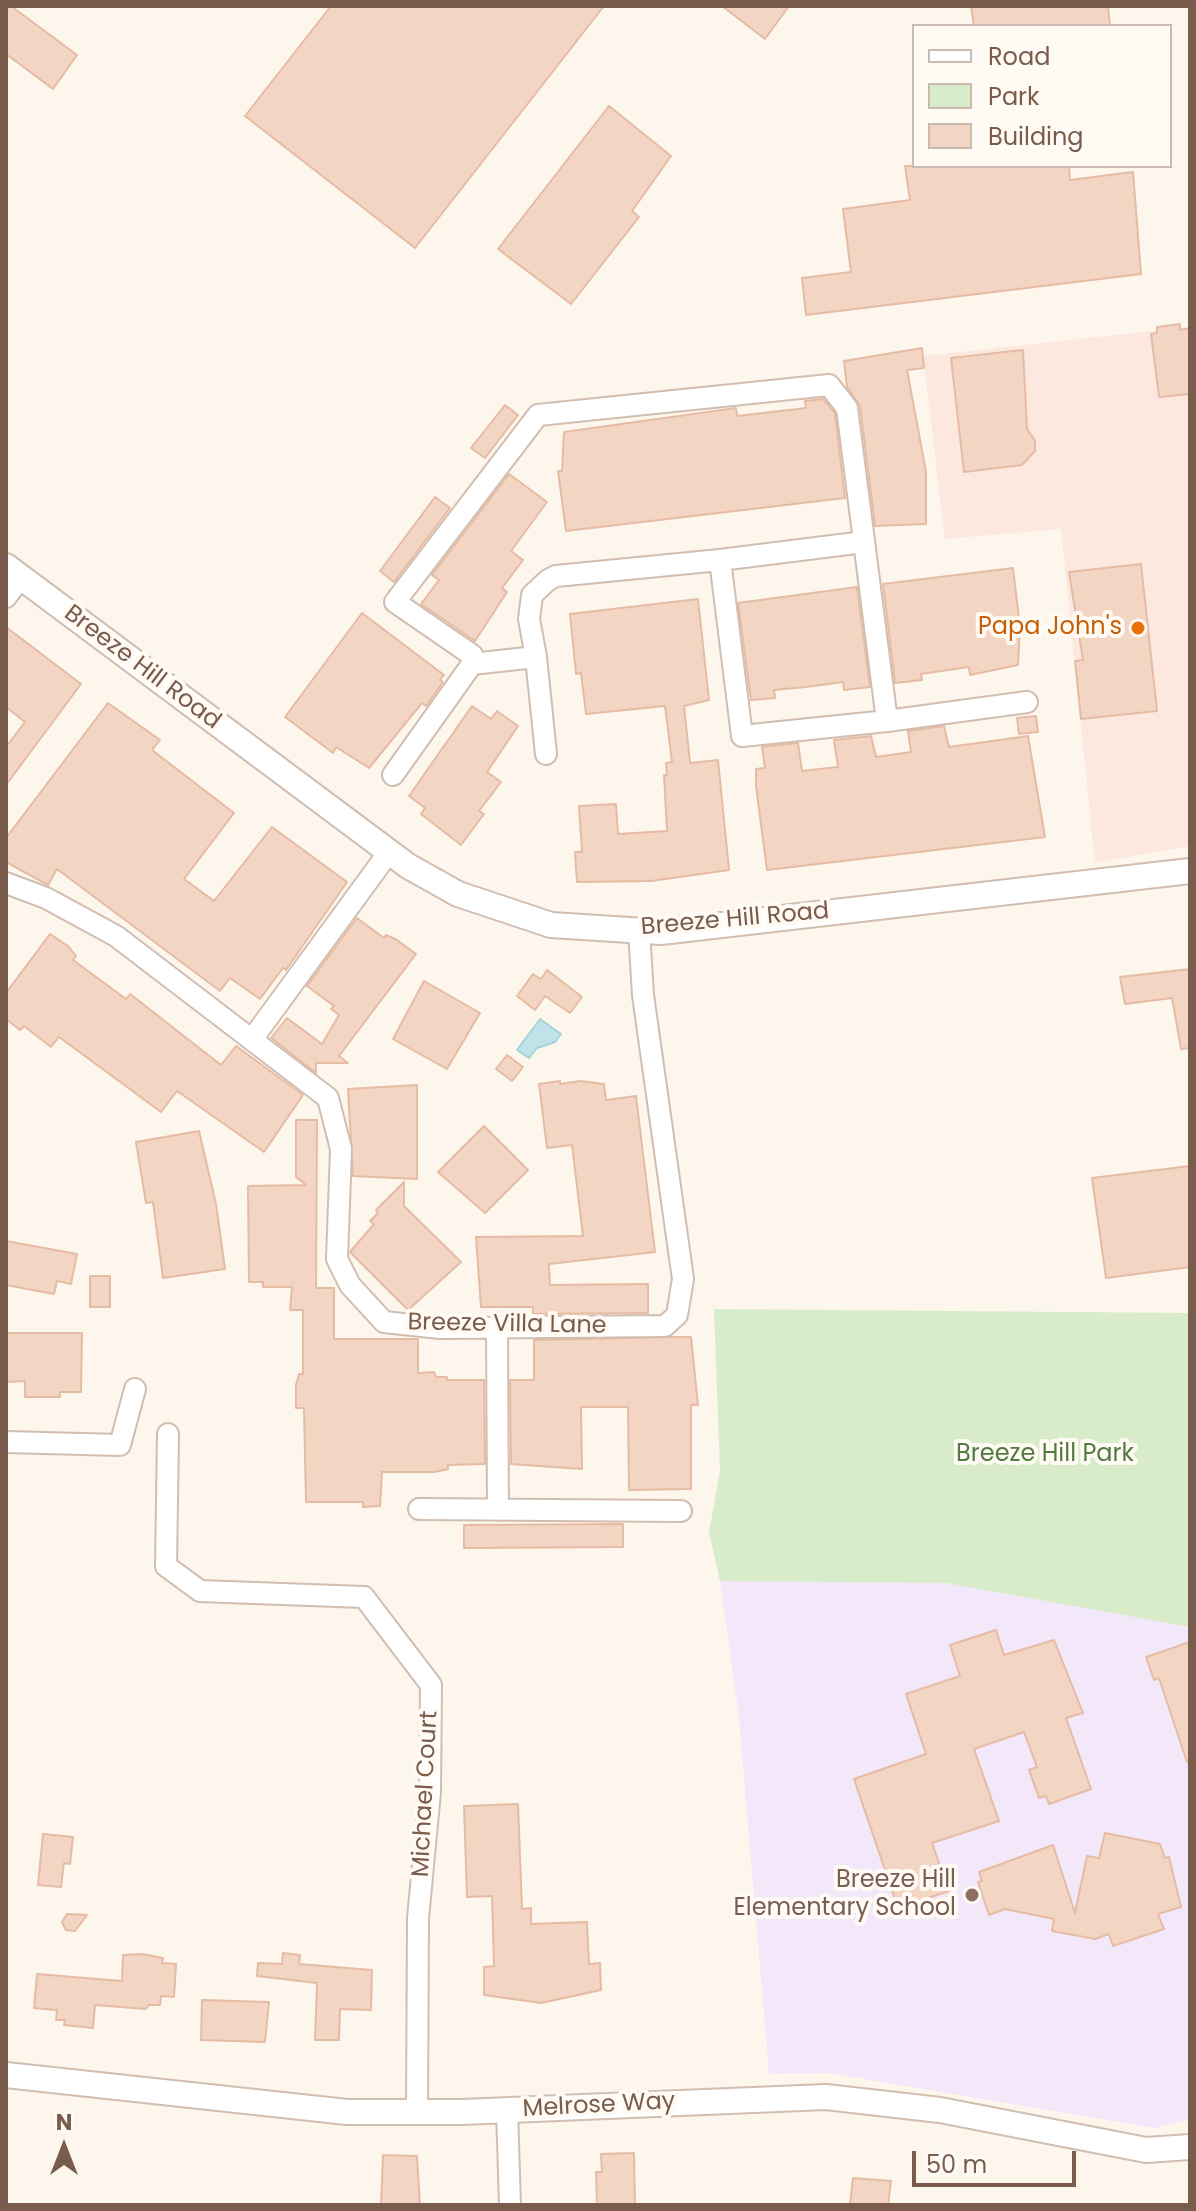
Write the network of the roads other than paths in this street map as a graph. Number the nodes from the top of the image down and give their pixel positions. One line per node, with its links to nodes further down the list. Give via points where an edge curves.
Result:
1 (864, 542): 2 (street); 6 (street, via 847,408 829,385 538,415 395,602 472,655); 8 (street)
2 (720, 560): 5 (street, via 548,580 532,595 529,619); 8 (street, via 742,736)
3 (14, 572): 4 (street); 11 (street, Breeze Hill Road)
4 (6, 597)
5 (536, 657): 6 (street); 9 (street)
6 (472, 664): 10 (street)
7 (1027, 702): 8 (street)
8 (887, 721)
9 (546, 754)
10 (393, 775)
11 (389, 852): 14 (street, Breeze Hill Road, via 458,894 551,925); 15 (street)
12 (1190, 871): 14 (street, Breeze Hill Road, via 661,932)
13 (6, 883): 15 (street, Breeze Villa Lane, via 116,936)
14 (639, 930): 16 (street, Breeze Villa Lane, via 643,995 683,1279 677,1315 665,1326)
15 (253, 1038): 16 (street, Breeze Villa Lane, via 330,1102 341,1149 337,1259 350,1285 384,1322)
16 (497, 1327): 21 (street)
17 (135, 1389): 19 (street, via 120,1445)
18 (168, 1434): 25 (street, Michael Court, via 166,1566 200,1591 364,1597 431,1685 430,1792 418,1918)
19 (6, 1442)
20 (419, 1509): 21 (street)
21 (498, 1510): 22 (street)
22 (681, 1511)
23 (6, 2075): 25 (street, Melrose Way, via 347,2112)
24 (507, 2110): 25 (street, Melrose Way); 26 (street, Melrose Way, via 826,2097 940,2110 1146,2150); 27 (street)
25 (417, 2112)
26 (1190, 2147)
27 (510, 2205)

